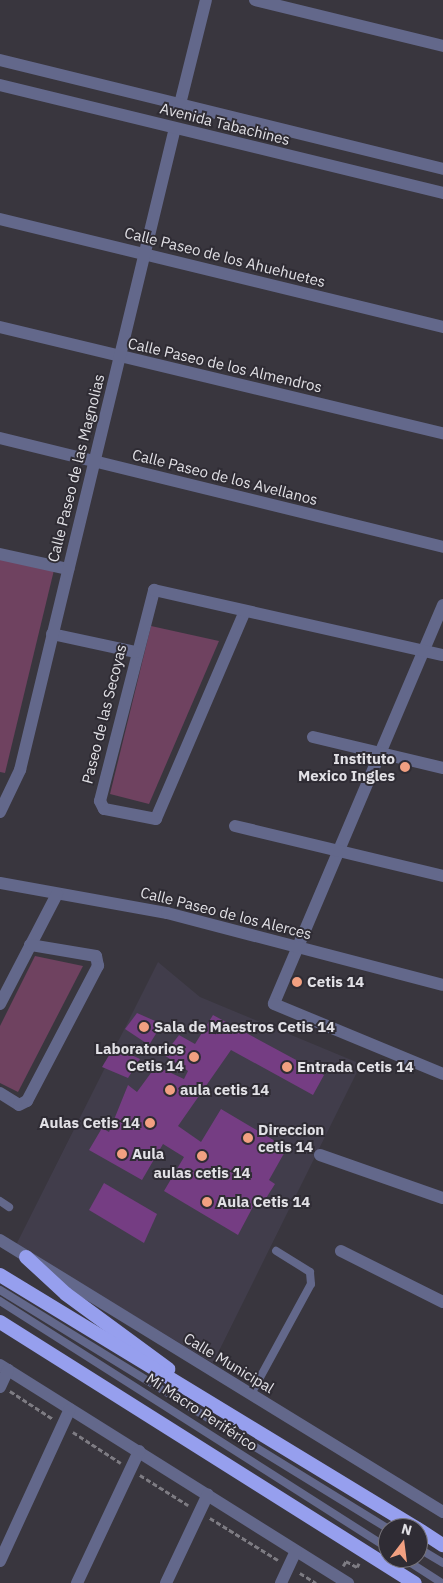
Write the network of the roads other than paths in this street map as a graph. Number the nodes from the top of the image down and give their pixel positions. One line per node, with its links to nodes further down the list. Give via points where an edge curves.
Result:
1 (206, 0): 6 (street)
2 (255, 0): 3 (street)
3 (443, 46)
4 (0, 60): 6 (street, Avenida Tabachines)
5 (0, 85): 7 (street, Avenida Tabachines)
6 (180, 104): 8 (street, Avenida Tabachines)
7 (175, 128): 9 (street, Avenida Tabachines); 11 (street, Calle Paseo de las Magnolias)
8 (443, 169)
9 (443, 193)
10 (0, 219): 11 (street, Calle Paseo de los Ahuehuetes)
11 (144, 254): 13 (street, Calle Paseo de los Ahuehuetes); 14 (street, Calle Paseo de las Magnolias)
12 (0, 327): 14 (street, Calle Paseo de los Almendros)
13 (443, 327)
14 (119, 356): 15 (street, Calle Paseo de los Almendros); 17 (street, Calle Paseo de las Magnolias)
15 (443, 433)
16 (0, 438): 17 (street, Calle Paseo de los Avellanos)
17 (94, 462): 18 (street, Calle Paseo de los Avellanos); 20 (street, Calle Paseo de las Magnolias)
18 (443, 547)
19 (0, 554): 20 (street)
20 (68, 569): 23 (street, Calle Paseo de las Magnolias)
21 (443, 605): 24 (street)
22 (244, 611): 24 (street, Paseo de las Secoyas); 25 (street, Paseo de las Secoyas, via 154,590); 25 (street, Paseo de las Secoyas, via 161,812 150,821 104,809 100,801)
23 (52, 634): 25 (street); 30 (street, Calle Paseo de las Magnolias, via 20,770)
24 (425, 651): 26 (street, Paseo de las Secoyas); 28 (street)
25 (136, 652)
26 (443, 655)
27 (313, 737): 28 (street)
28 (382, 753): 29 (street); 33 (street)
29 (443, 768)
30 (5, 791): 31 (street, Calle Paseo de las Magnolias)
31 (0, 812)
32 (235, 826): 33 (street)
33 (339, 853): 34 (street); 38 (street)
34 (443, 876)
35 (0, 883): 36 (street, Calle Paseo de los Alerces)
36 (57, 894): 37 (street); 38 (street, Calle Paseo de los Alerces, via 167,913)
37 (30, 945): 40 (street); 42 (street, via 96,956 98,966 27,1101 19,1105)
38 (300, 948): 39 (street, Calle Paseo de los Alerces); 41 (street, via 274,1004)
39 (443, 985)
40 (0, 1004)
41 (443, 1074)
42 (0, 1093)
43 (320, 1155): 44 (street)
44 (443, 1198)
45 (0, 1201): 46 (lane)
46 (9, 1207)
47 (0, 1240): 50 (street, Calle Municipal)
48 (276, 1251): 58 (lane, via 310,1272 311,1284)
49 (341, 1251): 54 (street)
50 (26, 1257): 58 (street, Calle Municipal); 60 (highway, via 66,1294)
51 (0, 1275): 60 (highway)
52 (0, 1290): 65 (lane, Mi Macro Periférico)
53 (0, 1301): 67 (lane, Mi Macro Periférico)
54 (443, 1302)
55 (0, 1322): 78 (highway)
56 (4, 1367): 57 (street); 59 (street)
57 (0, 1386)
58 (251, 1394): 63 (street, Calle Municipal)
59 (70, 1409): 61 (street); 71 (street)
60 (254, 1426): 64 (highway)
61 (139, 1452): 62 (street); 74 (street)
62 (208, 1494): 69 (street); 75 (street)
63 (443, 1512)
64 (400, 1518)
65 (378, 1523)
66 (428, 1536): 68 (highway)
67 (378, 1542)
68 (443, 1545)
69 (296, 1551): 76 (street); 77 (street)
70 (428, 1554): 72 (lane)
71 (0, 1561)
72 (443, 1563)
73 (419, 1568): 79 (lane)
74 (77, 1583)
75 (166, 1583)
76 (281, 1583)
77 (348, 1583)
78 (415, 1583)
79 (442, 1583)

